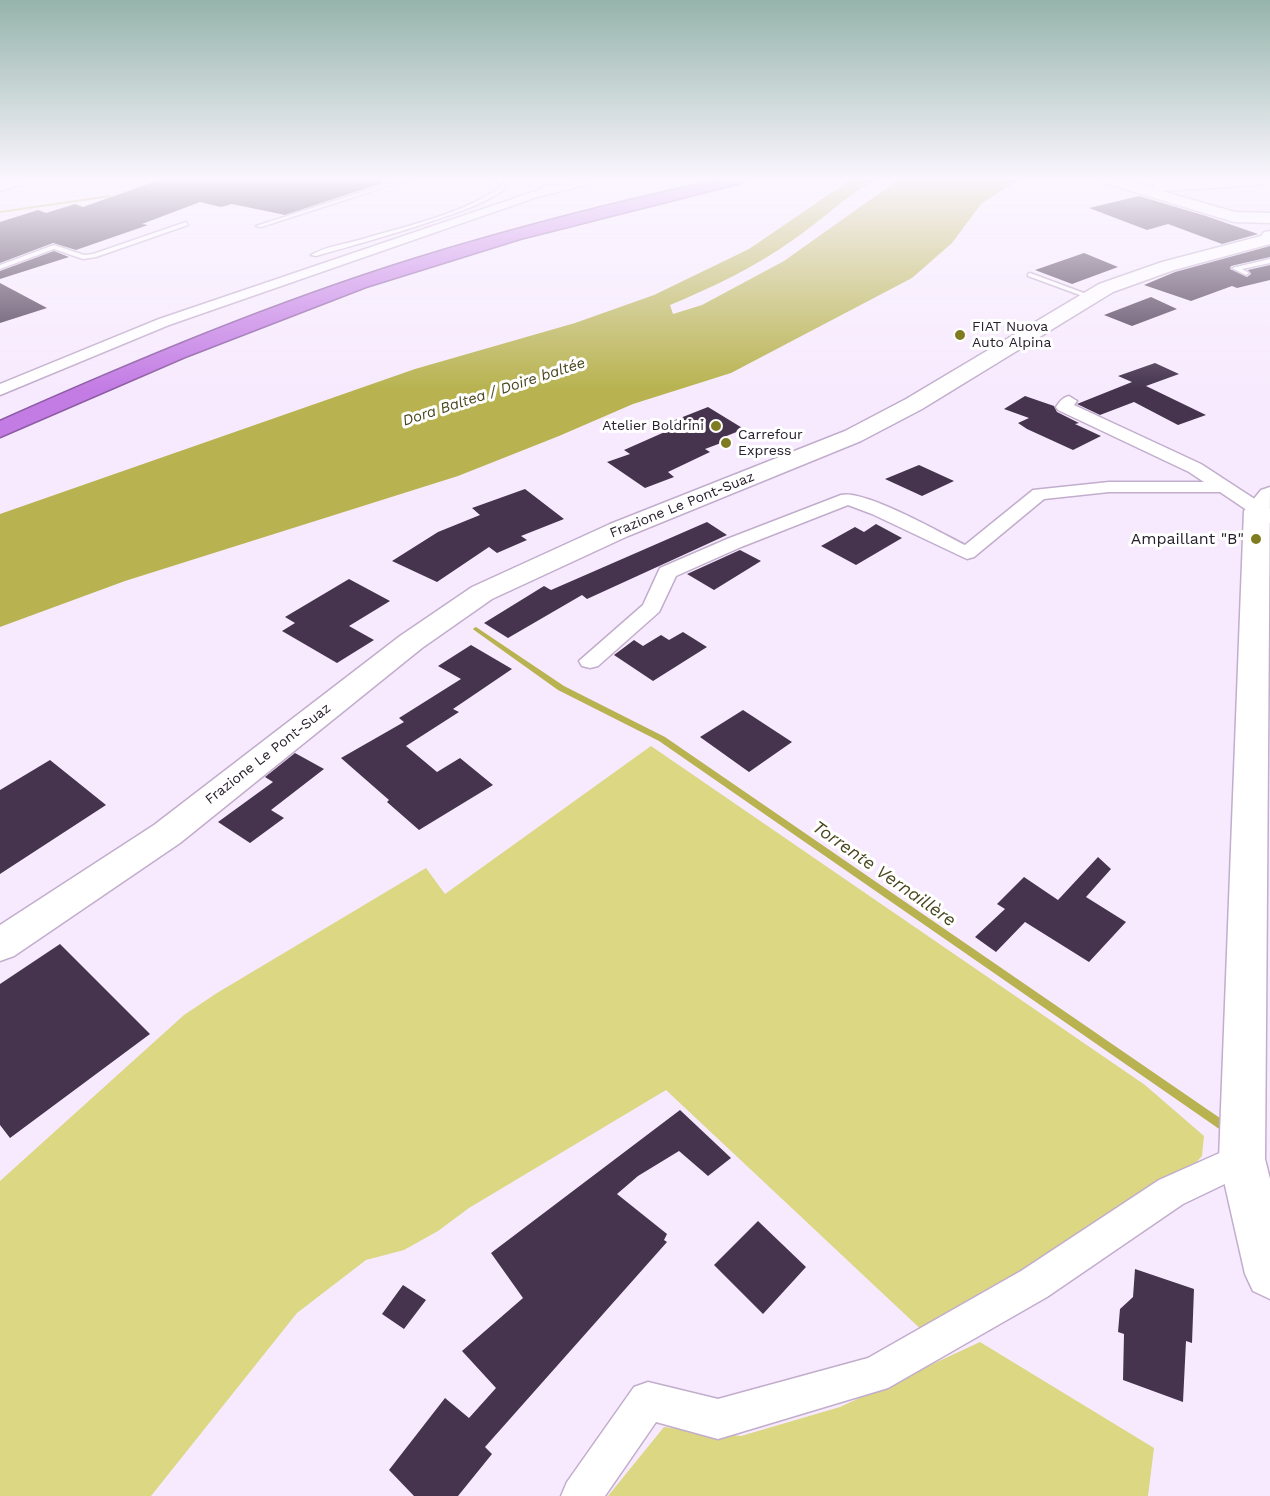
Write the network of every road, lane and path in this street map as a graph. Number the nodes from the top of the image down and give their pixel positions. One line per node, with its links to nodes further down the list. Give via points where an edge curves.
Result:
1 (46, 250): 12 (lane)
2 (62, 250): 3 (lane, via 83,257)
3 (112, 250)
4 (331, 250): 10 (lane)
5 (374, 250): 17 (street, via 164,322)
6 (442, 250): 19 (highway, via 198,334)
7 (466, 250): 20 (highway, via 218,336)
8 (1235, 250): 16 (main road, Frazione Le Pont-Suaz, via 1168,266)
9 (1259, 250): 11 (lane)
10 (314, 255)
11 (1261, 263): 13 (lane); 14 (lane, via 1235,268)
12 (0, 267)
13 (1270, 267)
14 (1246, 273)
15 (1030, 275): 16 (lane)
16 (1090, 297): 24 (main road, Frazione Le Pont-Suaz, via 914,404 853,436 620,530 482,593 411,642 167,834)
17 (0, 390)
18 (1069, 401): 21 (street, via 1064,408)
19 (0, 417)
20 (0, 430)
21 (1227, 487): 22 (street); 23 (street, via 1109,487 1039,494 968,553 848,499 667,572 652,608)
22 (1266, 508): 25 (main road)
23 (590, 661)
24 (0, 945)
25 (1242, 1159): 26 (main road); 27 (street, via 1171,1192 1034,1284 875,1375 718,1419 648,1401)
26 (1270, 1274)
27 (581, 1496)

